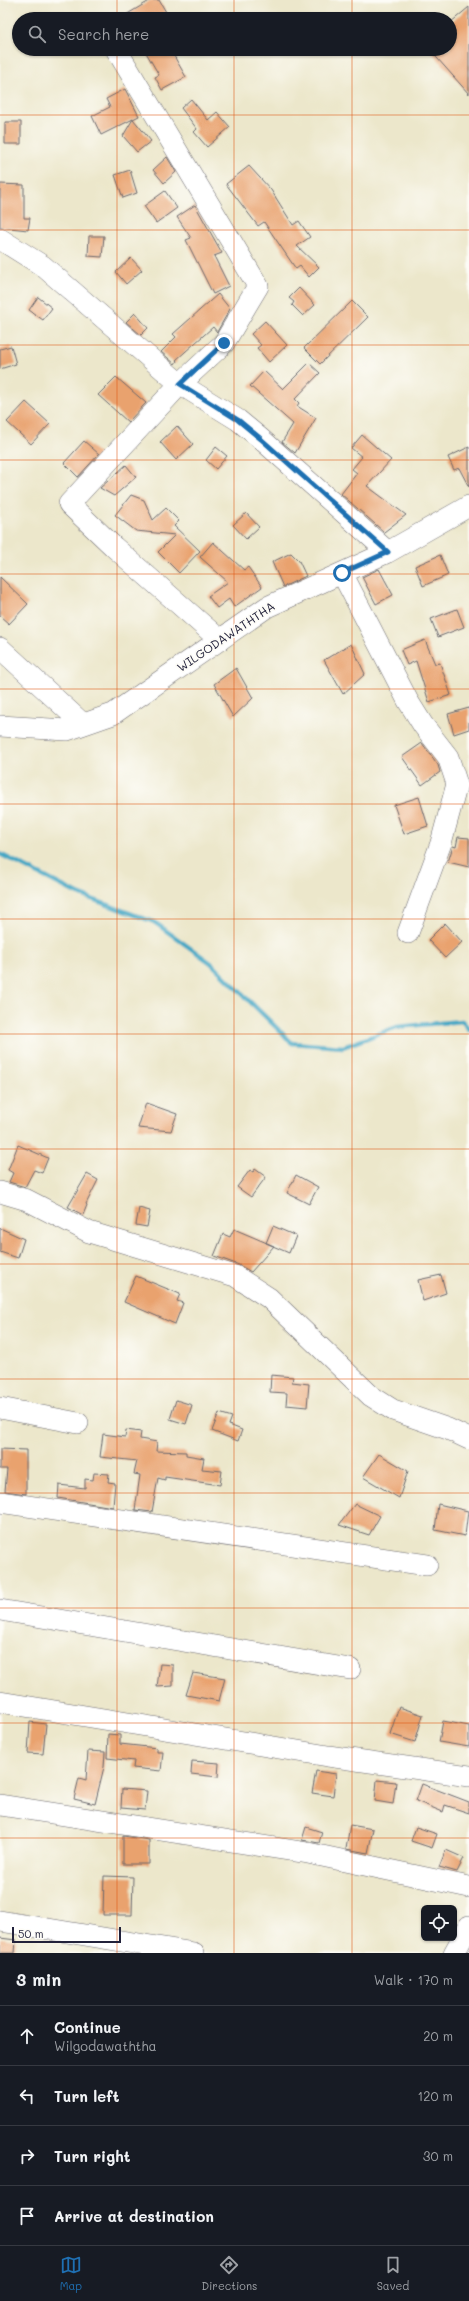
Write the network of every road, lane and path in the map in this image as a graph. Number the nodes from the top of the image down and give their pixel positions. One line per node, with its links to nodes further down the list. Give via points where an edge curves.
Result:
1 (120, 56): 3 (street, via 258,286 224,343)
2 (0, 239): 3 (street, via 43,266)
3 (180, 384): 5 (street, via 238,420); 7 (street, via 69,504 114,548)
4 (469, 506): 5 (street, WILGODAWATHTHA)
5 (388, 552): 6 (street, WILGODAWATHTHA)
6 (342, 573): 7 (street, WILGODAWATHTHA, via 267,607); 11 (street, via 408,701 448,757 457,784 441,843)
7 (220, 640): 9 (street, WILGODAWATHTHA, via 113,714)
8 (0, 648): 9 (street)
9 (83, 724): 10 (street, WILGODAWATHTHA, via 66,730)
10 (0, 726)
11 (408, 933)
12 (0, 1192): 15 (street, via 27,1200 89,1232 234,1276 268,1298 371,1396 393,1410)
13 (0, 1408): 14 (street)
14 (78, 1423)
15 (469, 1439)
16 (0, 1502): 17 (street)
17 (427, 1566)
18 (0, 1610): 19 (street)
19 (350, 1669)
20 (0, 1702): 21 (street, via 328,1756)
21 (469, 1776)
22 (0, 1805): 23 (street, via 308,1853)
23 (469, 1887)
24 (0, 1920): 26 (street)
25 (469, 1926): 27 (street)
26 (194, 1953)
27 (454, 1953)

